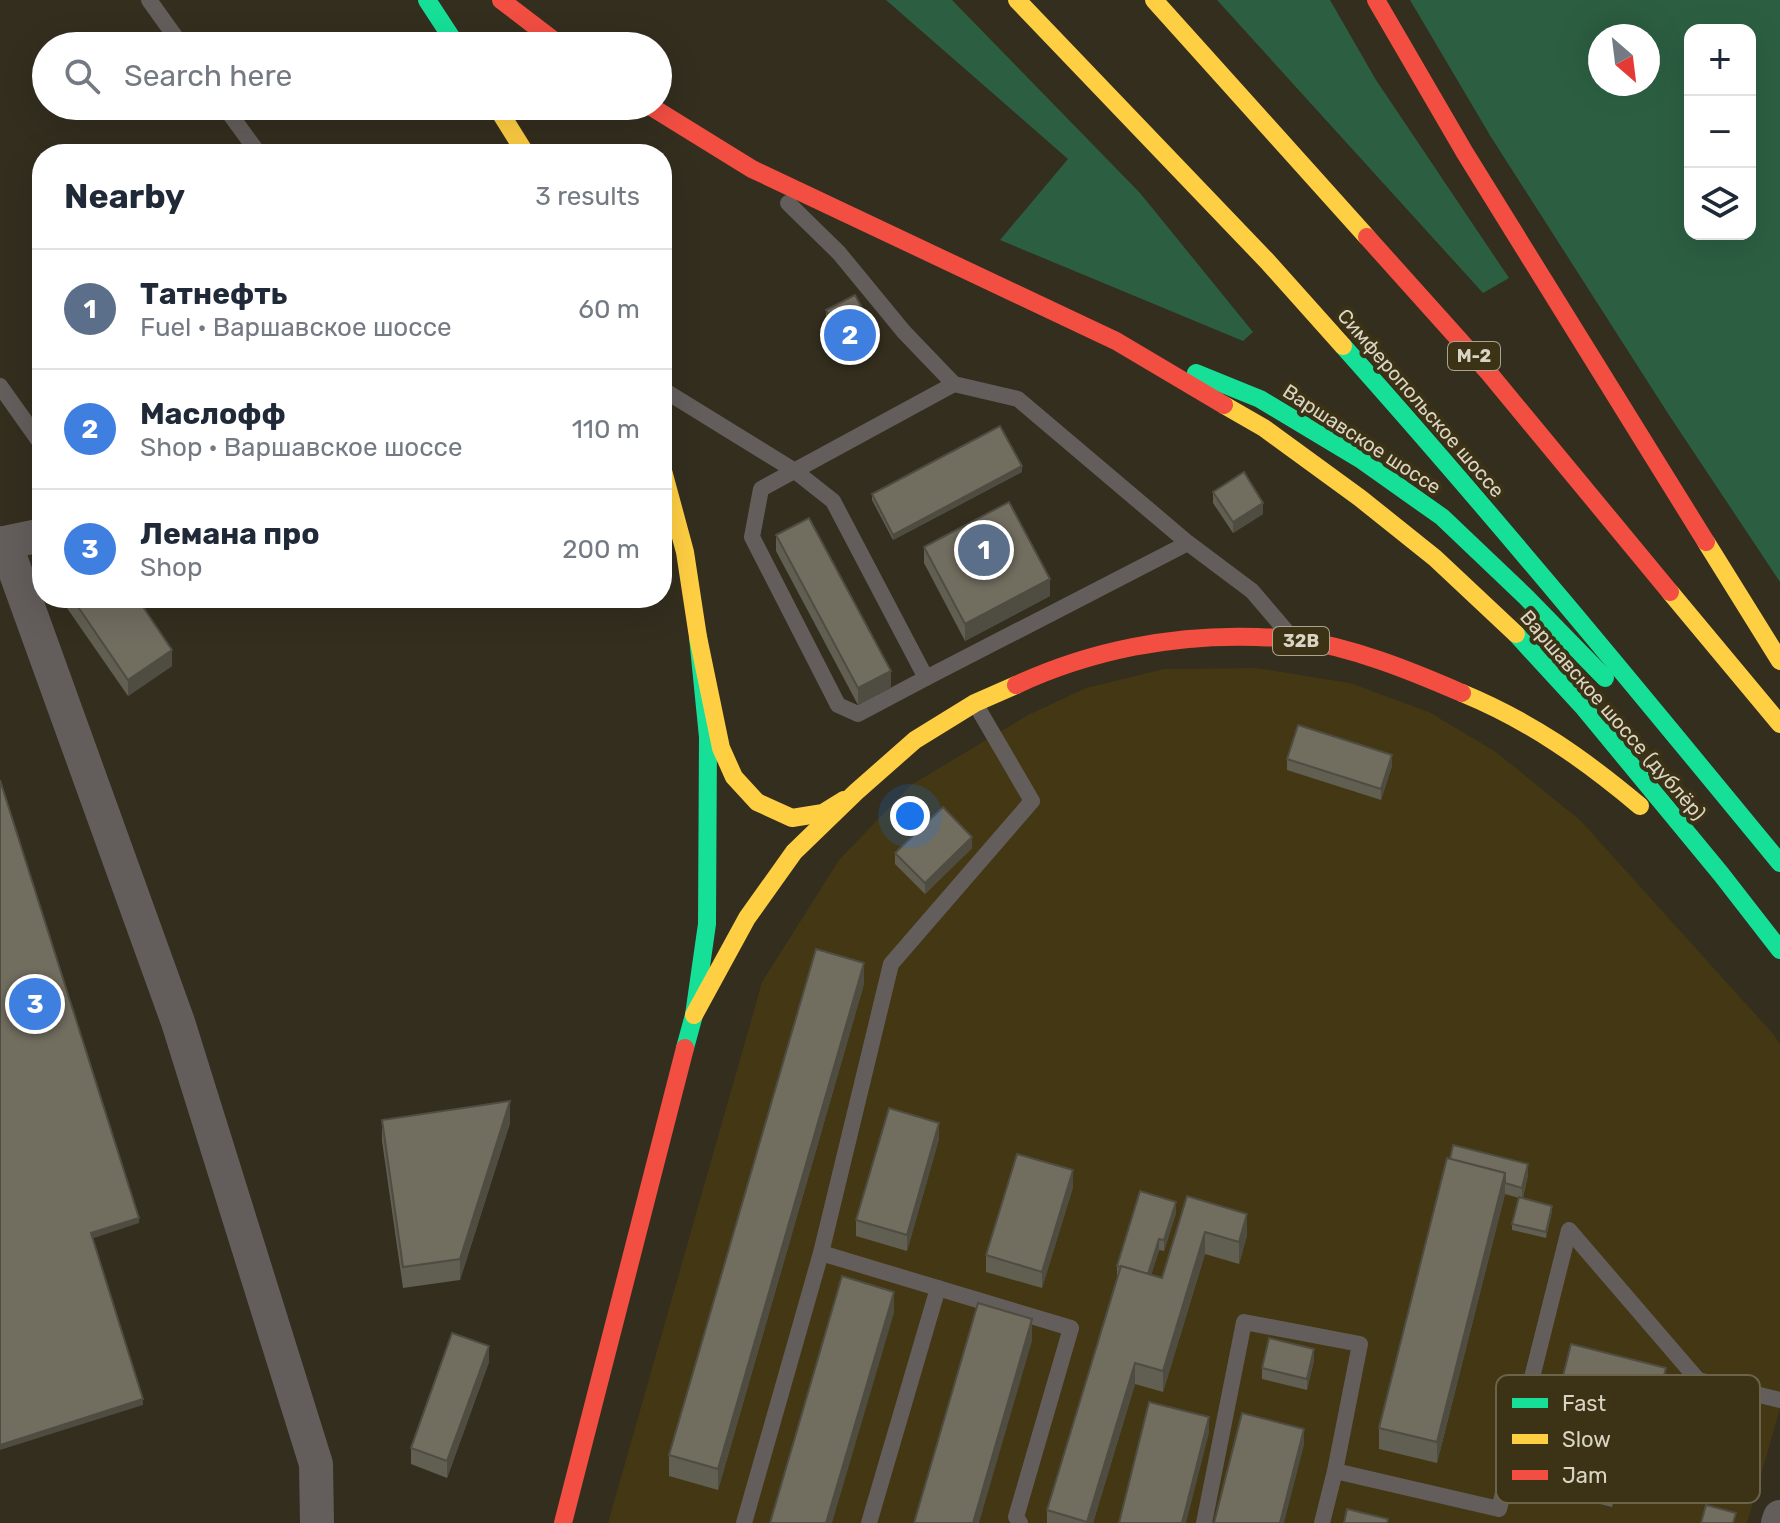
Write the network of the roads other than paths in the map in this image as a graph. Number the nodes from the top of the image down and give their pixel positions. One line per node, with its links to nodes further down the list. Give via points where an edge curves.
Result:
1 (149, 0): 7 (lane)
2 (427, 0): 8 (main road)
3 (501, 0): 9 (main road)
4 (1017, 0): 22 (main road, Симферопольское шоссе, via 1267,261)
5 (1154, 0): 33 (main road, М-2, via 1489,373)
6 (1376, 0): 30 (main road)
7 (172, 32)
8 (448, 32)
9 (543, 32)
10 (234, 120): 13 (lane)
11 (505, 120): 14 (main road)
12 (672, 120): 15 (main road, Варшавское шоссе)
13 (252, 144)
14 (520, 144)
15 (752, 169): 16 (main road, Варшавское шоссе); 17 (lane, via 839,253)
16 (1116, 341): 29 (main road, Варшавское шоссе, via 1260,399 1360,459 1442,517); 35 (main road, Варшавское шоссе (дублёр), via 1264,428 1435,558 1518,636)
17 (954, 384): 21 (lane); 25 (lane, via 1018,399)
18 (0, 386): 20 (lane)
19 (672, 395): 21 (lane)
20 (32, 431)
21 (795, 471): 31 (lane, via 833,501); 31 (lane, via 761,489 752,537 838,705 858,714)
22 (1480, 503): 29 (street); 36 (main road, Симферопольское шоссе)
23 (672, 507): 27 (main road)
24 (32, 537): 26 (street)
25 (1188, 543): 28 (lane, via 1252,591); 31 (lane)
26 (2, 544): 50 (street, via 178,1022 316,1464)
27 (698, 637): 34 (main road, via 721,748 734,777 757,802 792,818 823,813); 39 (main road, via 708,737 707,924)
28 (1294, 639): 32 (main road, 32B, via 1226,636 1103,653 1043,672); 37 (main road, 32B, via 1416,673 1551,738)
29 (1569, 641): 35 (street); 36 (main road, Варшавское шоссе)
30 (1780, 661)
31 (926, 678)
32 (975, 703): 34 (main road, 32B, via 915,740); 40 (lane, via 1032,801 891,964)
33 (1780, 724)
34 (856, 792): 39 (main road, 32B, via 794,852 747,918)
35 (1657, 796): 37 (main road, Варшавское шоссе (дублёр))
36 (1776, 858)
37 (1721, 874): 38 (main road, Варшавское шоссе (дублёр))
38 (1780, 950)
39 (694, 1015): 51 (main road)
40 (821, 1253): 41 (lane); 52 (lane)
41 (938, 1288): 49 (lane, via 1071,1328); 53 (lane)
42 (1533, 1375): 43 (lane, via 1569,1230)
43 (1694, 1375)
44 (1760, 1395): 45 (lane)
45 (1780, 1400)
46 (1335, 1471): 47 (lane, via 1499,1509); 54 (lane, via 1360,1344 1244,1322); 55 (lane)
47 (1501, 1503)
48 (1780, 1517): 56 (street)
49 (1017, 1521)
50 (317, 1523)
51 (563, 1523)
52 (744, 1523)
53 (869, 1523)
54 (1204, 1523)
55 (1322, 1523)
56 (1778, 1523)

